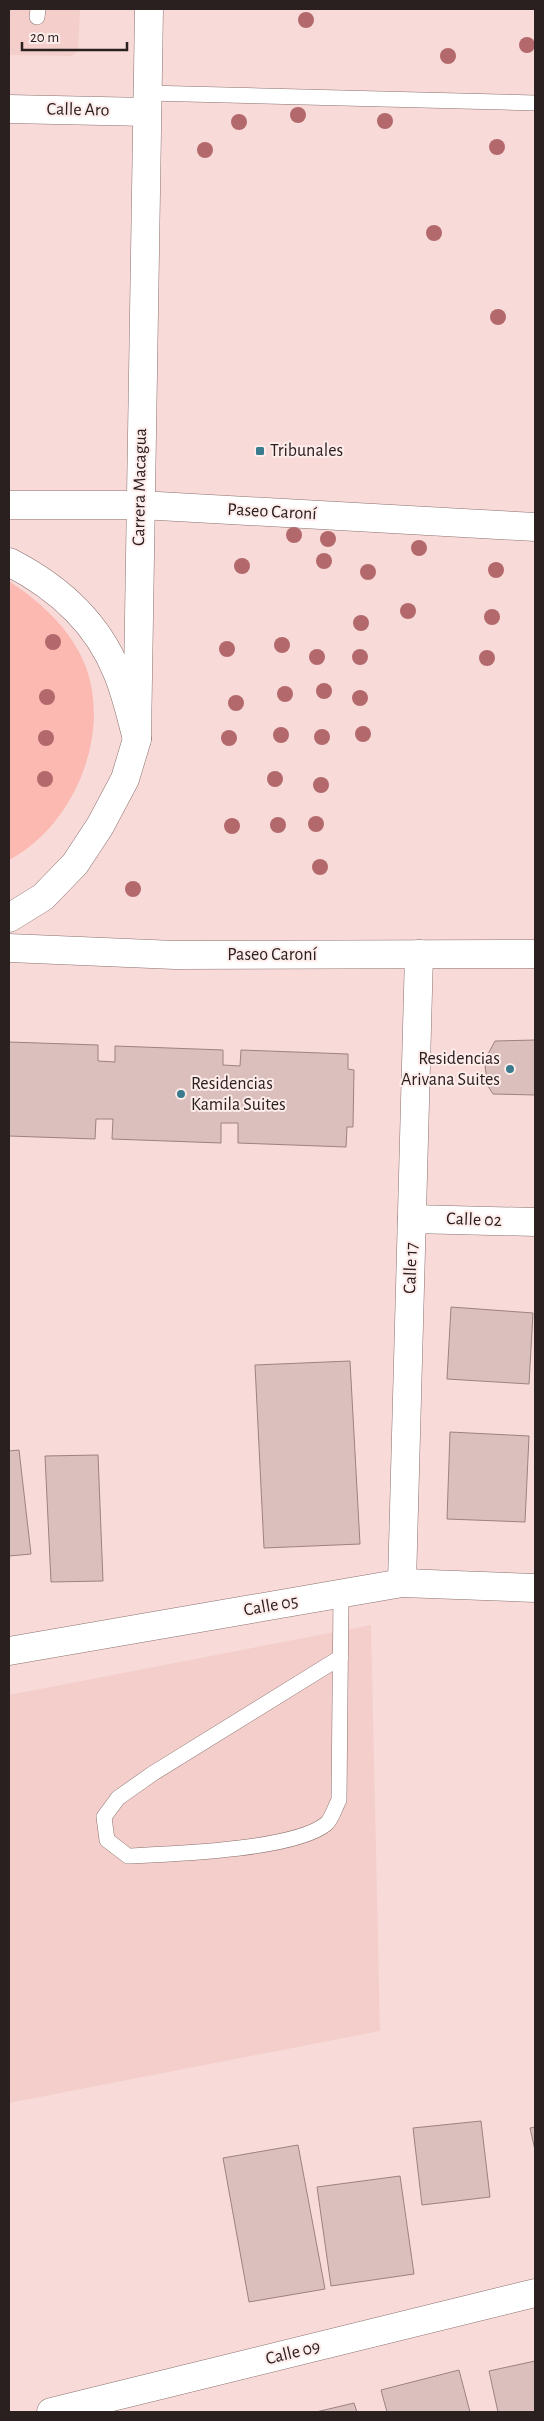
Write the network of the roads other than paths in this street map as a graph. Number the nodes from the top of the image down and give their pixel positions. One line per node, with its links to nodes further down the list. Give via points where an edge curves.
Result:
1 (149, 9): 2 (street, Carrera Macagua)
2 (147, 102): 3 (lane); 4 (street, Calle Aro); 5 (street, Carrera Macagua)
3 (535, 103)
4 (9, 109)
5 (140, 504): 6 (street, Paseo Caroní); 7 (street, Paseo Caroní); 9 (street, Carrera Macagua)
6 (9, 505)
7 (535, 527)
8 (9, 562): 9 (street, via 33,574 69,601 97,635 117,672)
9 (138, 739): 10 (street, Carrera Macagua, via 125,779 75,864 42,897)
10 (9, 918)
11 (9, 948): 12 (street, Paseo Caroní, via 175,955)
12 (419, 954): 13 (street, Paseo Caroní); 14 (street, Calle 17)
13 (535, 954)
14 (412, 1219): 15 (street, Calle 02); 16 (street, Calle 17)
15 (535, 1222)
16 (402, 1583): 17 (street, Calle 05); 18 (street, Calle 05)
17 (535, 1588)
18 (341, 1594): 19 (street, Calle 05); 20 (lane)
19 (9, 1651)
20 (341, 1657): 20 (lane, via 118,1798 104,1817 106,1840 128,1856 192,1852 274,1842 310,1833 328,1823 338,1800)
21 (535, 2293): 22 (street, Calle 09)
22 (51, 2412)

